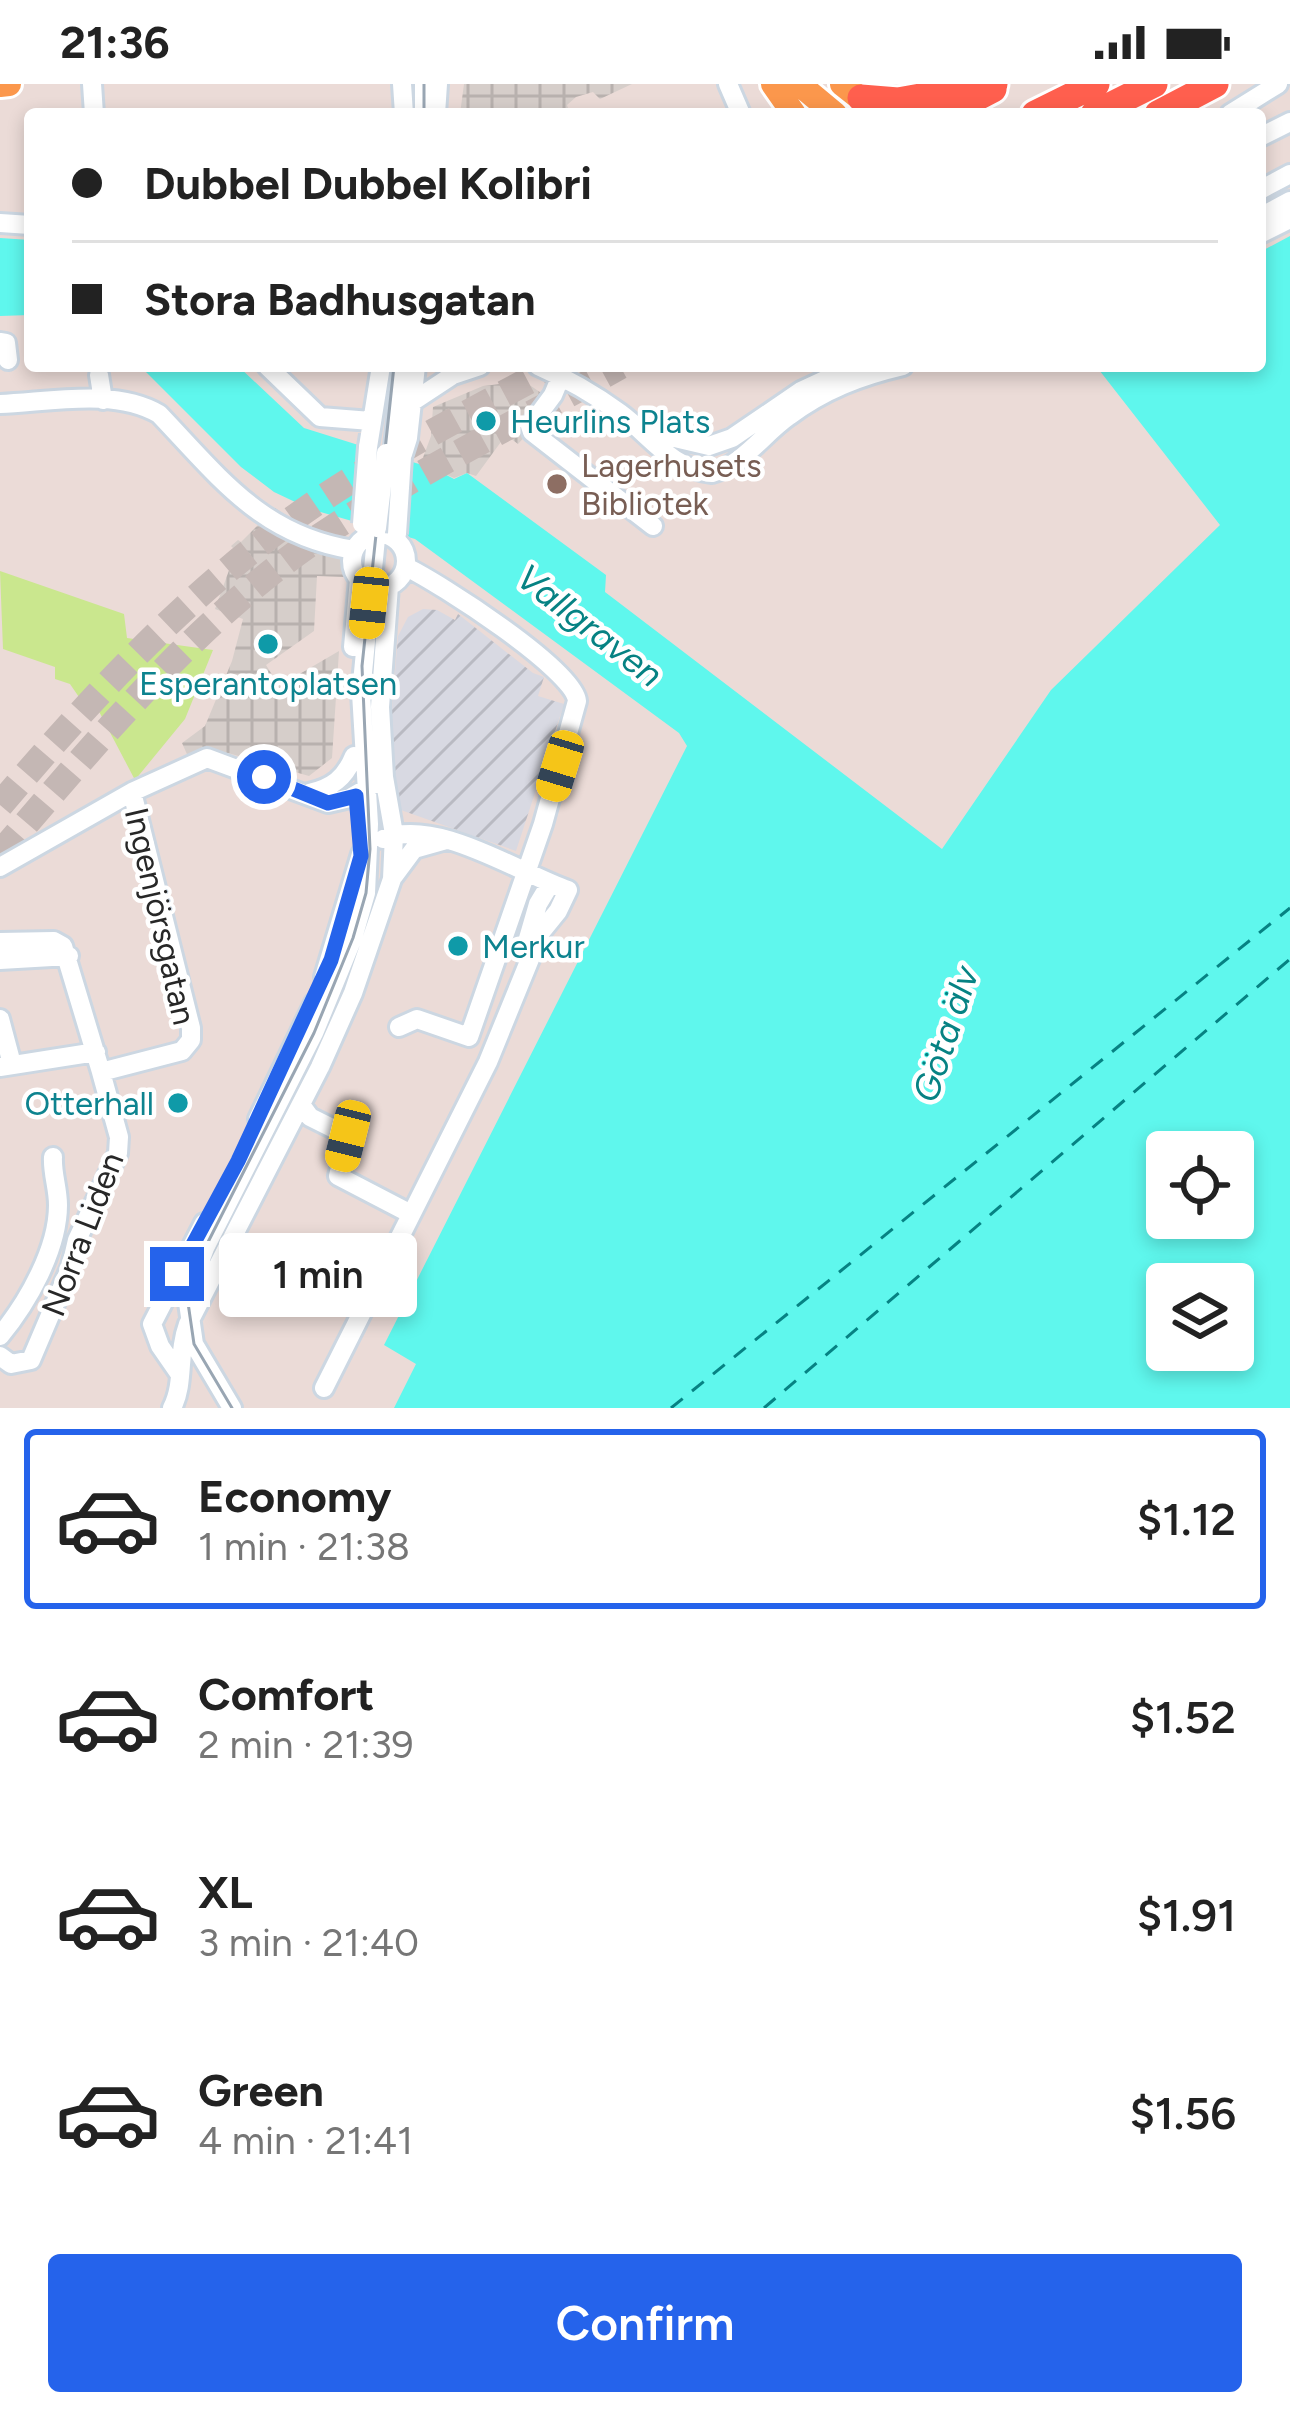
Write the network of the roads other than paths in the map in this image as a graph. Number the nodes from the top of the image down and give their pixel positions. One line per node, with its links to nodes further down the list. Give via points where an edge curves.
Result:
1 (9, 84): 8 (main road)
2 (799, 84): 10 (main road)
3 (998, 84): 9 (highway, via 898,100); 11 (highway)
4 (1096, 84): 12 (highway)
5 (1154, 84): 13 (highway)
6 (1215, 84): 14 (highway)
7 (1279, 84): 15 (street)
8 (0, 85)
9 (855, 95)
10 (828, 108)
11 (956, 108)
12 (1047, 108)
13 (1106, 108)
14 (1169, 108)
15 (1240, 108)
16 (273, 372): 29 (street, via 320,417)
17 (380, 372): 29 (street)
18 (398, 372): 31 (street)
19 (415, 372): 27 (street)
20 (462, 372): 27 (street)
21 (552, 372): 25 (street)
22 (842, 372): 30 (street, via 709,446)
23 (883, 372): 30 (street, via 820,395 712,473 678,463)
24 (99, 375): 26 (street)
25 (561, 376): 30 (street); 32 (street, via 532,432)
26 (103, 400): 28 (street); 33 (street, via 159,414 285,531)
27 (412, 402): 31 (street)
28 (0, 404)
29 (371, 421): 31 (street)
30 (645, 431)
31 (387, 453): 33 (street, bridge); 33 (street, bridge)
32 (653, 526)
33 (377, 535): 34 (street, via 406,552); 35 (street); 35 (street, via 352,563)
34 (406, 567): 35 (street); 43 (street, via 504,629 577,693)
35 (375, 585): 36 (street, via 355,600); 37 (street, via 361,693)
36 (354, 756): 37 (street); 39 (street, via 332,786)
37 (370, 786): 39 (street, via 328,803); 41 (street); 41 (street)
38 (132, 792): 39 (street, via 207,758); 42 (street); 53 (street, Ingenjörsgatan, via 190,1040 182,1051)
39 (309, 793)
40 (446, 840): 41 (street, via 417,831); 43 (street); 44 (street, via 414,849)
41 (376, 845): 44 (street); 45 (street); 57 (street, via 352,938 298,1067 195,1270 186,1306); 60 (street, via 313,1006 152,1324)
42 (0, 867)
43 (525, 872): 50 (street, via 469,1037 417,1019); 56 (street, via 559,887 558,911 541,932)
44 (392, 879): 45 (street)
45 (371, 927): 54 (street, via 353,993); 57 (street, via 204,1271)
46 (0, 942): 47 (street, via 55,941)
47 (68, 956): 48 (street); 51 (street)
48 (0, 959)
49 (0, 1019): 52 (street)
50 (398, 1027)
51 (96, 1052): 52 (street); 53 (street)
52 (6, 1065)
53 (101, 1072): 59 (street, Norra Liden, via 118,1153 31,1360 11,1364)
54 (302, 1106): 56 (street, via 348,1136 338,1176); 57 (street)
55 (53, 1156): 58 (street, Norra Liden, via 55,1232)
56 (411, 1214): 61 (street)
57 (193, 1317): 60 (street); 63 (street, via 202,1361); 64 (street)
58 (0, 1336)
59 (0, 1356)
60 (178, 1372): 62 (street)
61 (324, 1388)
62 (172, 1408)
63 (232, 1408)
64 (244, 1408)

